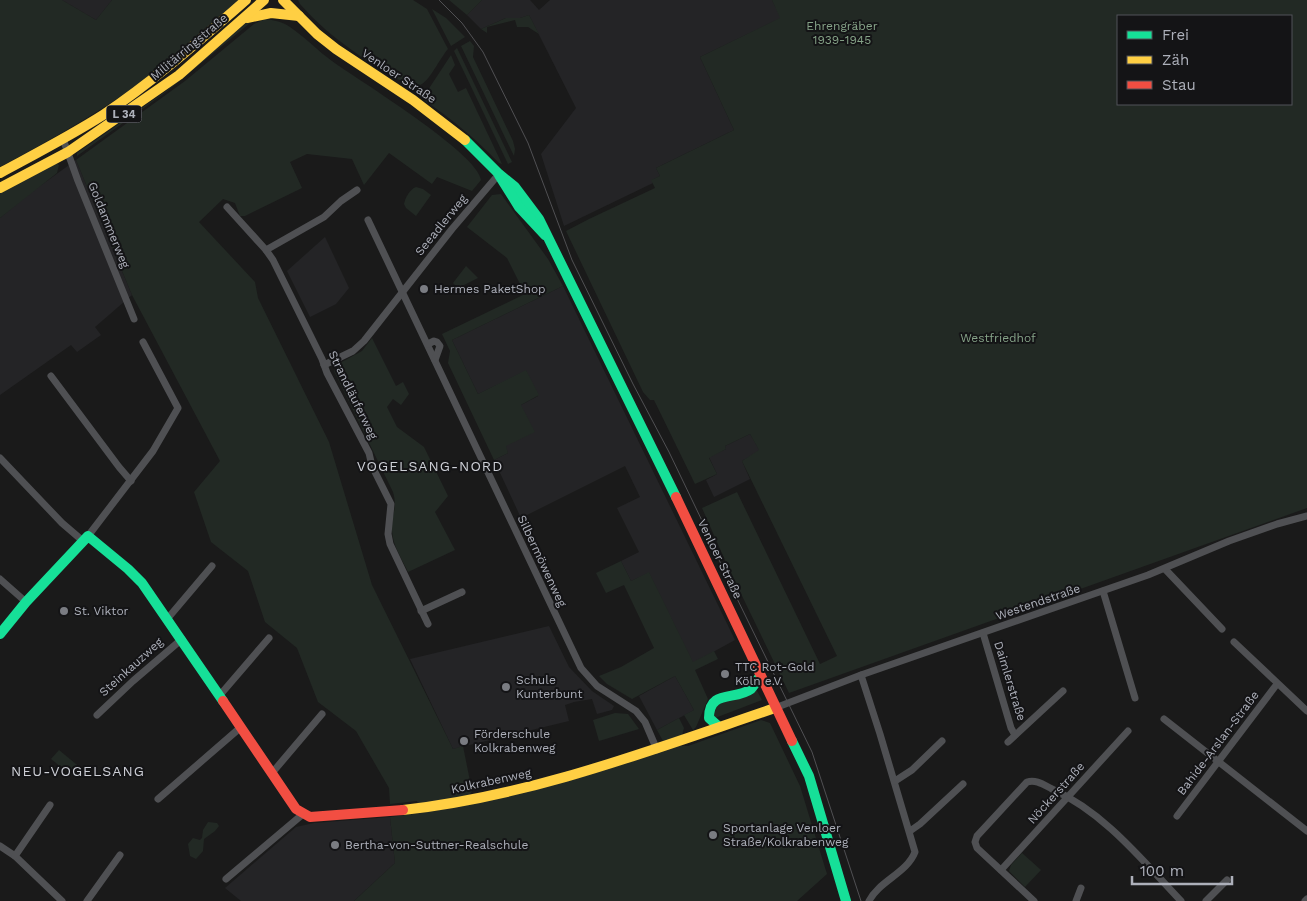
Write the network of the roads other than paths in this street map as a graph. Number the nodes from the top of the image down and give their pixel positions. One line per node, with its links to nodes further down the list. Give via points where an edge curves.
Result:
1 (246, 0): 7 (main road, Militärringstraße / L 34, via 169,67)
2 (264, 0): 6 (main road, Militärringstraße / L 34)
3 (283, 0): 5 (main road, Venloer Straße)
4 (294, 0): 5 (main road)
5 (299, 16): 6 (main road, via 271,13); 10 (main road, Venloer Straße, via 336,49 445,124)
6 (242, 19): 8 (main road, Militärringstraße / L 34, via 179,75)
7 (63, 139): 8 (street, Goldammerweg); 9 (main road, Militärringstraße / L 34)
8 (68, 152): 11 (main road, Militärringstraße / L 34); 17 (street, Goldammerweg)
9 (0, 173)
10 (499, 174): 16 (street, Seeadlerweg); 41 (main road, Venloer Straße, via 506,189 548,238 569,277)
11 (0, 188)
12 (357, 190): 15 (street, via 324,217)
13 (227, 207): 15 (street, Strandläuferweg)
14 (368, 220): 16 (street)
15 (266, 250): 19 (street, Strandläuferweg)
16 (404, 292): 19 (street, Seeadlerweg, via 358,347); 61 (street, Silbermöwenweg, via 581,668 597,686 636,710)
17 (134, 319)
18 (143, 342): 22 (street, via 178,408)
19 (324, 365): 31 (street, Strandläuferweg, via 389,498 390,544)
20 (51, 376): 22 (street)
21 (0, 458): 24 (street, via 62,523)
22 (131, 481): 24 (street)
23 (1307, 516): 26 (street, Westendstraße, via 1229,541)
24 (86, 538): 30 (main road); 32 (main road, Steinkauzweg, via 128,569)
25 (212, 566): 32 (street)
26 (1164, 569): 29 (street, Westendstraße); 34 (street)
27 (0, 579): 30 (street)
28 (462, 592): 31 (street)
29 (1103, 592): 35 (street, Westendstraße); 45 (street)
30 (26, 602): 36 (main road)
31 (421, 611): 33 (street, Strandläuferweg)
32 (168, 618): 38 (main road, Steinkauzweg)
33 (428, 624)
34 (1222, 629)
35 (984, 633): 40 (street, Westendstraße); 57 (street, Daimlerstraße, via 1011,728)
36 (0, 634)
37 (269, 638): 44 (street)
38 (182, 639): 44 (main road, Steinkauzweg); 51 (street, Steinkauzweg)
39 (1234, 642): 42 (street)
40 (861, 675): 46 (street, Westendstraße); 64 (street)
41 (760, 676): 46 (main road, Venloer Straße); 48 (main road, via 751,689 719,698)
42 (1278, 684): 47 (street); 62 (street, Bahide-Arslan-Straße)
43 (1063, 691): 57 (street, Daimlerstraße)
44 (220, 696): 54 (main road, Steinkauzweg)
45 (1135, 698)
46 (775, 708): 50 (main road, Kolkrabenweg); 55 (main road, Venloer Straße)
47 (1307, 711)
48 (708, 712): 53 (main road, via 708,718); 58 (main road)
49 (322, 714): 63 (street)
50 (757, 714): 53 (main road, Kolkrabenweg); 55 (main road)
51 (97, 715)
52 (1164, 719): 62 (street)
53 (718, 726): 58 (main road, Kolkrabenweg)
54 (242, 727): 63 (main road, Steinkauzweg); 67 (street)
55 (785, 728): 82 (main road, Venloer Straße, via 809,776)
56 (1128, 731): 66 (street, Nöckerstraße)
57 (1016, 735): 60 (street, Daimlerstraße)
58 (694, 737): 61 (main road, Kolkrabenweg)
59 (942, 741): 64 (street, via 912,770)
60 (1008, 742)
61 (657, 750): 69 (main road, Kolkrabenweg, via 476,798 362,814 310,817)
62 (1217, 761): 70 (street, Bahide-Arslan-Straße); 72 (street)
63 (272, 774): 69 (main road, Steinkauzweg)
64 (894, 781): 71 (street)
65 (962, 784): 71 (street)
66 (1068, 796): 76 (street, Nöckerstraße); 76 (street, via 1038,782 1027,782 977,836 977,848); 86 (street, via 1113,830)
67 (158, 799)
68 (50, 805): 75 (street)
69 (303, 814): 77 (street)
70 (1177, 816)
71 (910, 831): 83 (street, via 913,856)
72 (1307, 831)
73 (0, 846): 75 (street)
74 (120, 855): 81 (street)
75 (15, 856): 80 (street)
76 (1001, 870): 84 (street)
77 (226, 879)
78 (1227, 880): 87 (street)
79 (1080, 888): 85 (street)
80 (62, 901)
81 (87, 901)
82 (846, 901)
83 (870, 901)
84 (1034, 901)
85 (1076, 901)
86 (1181, 901)
87 (1206, 901)

